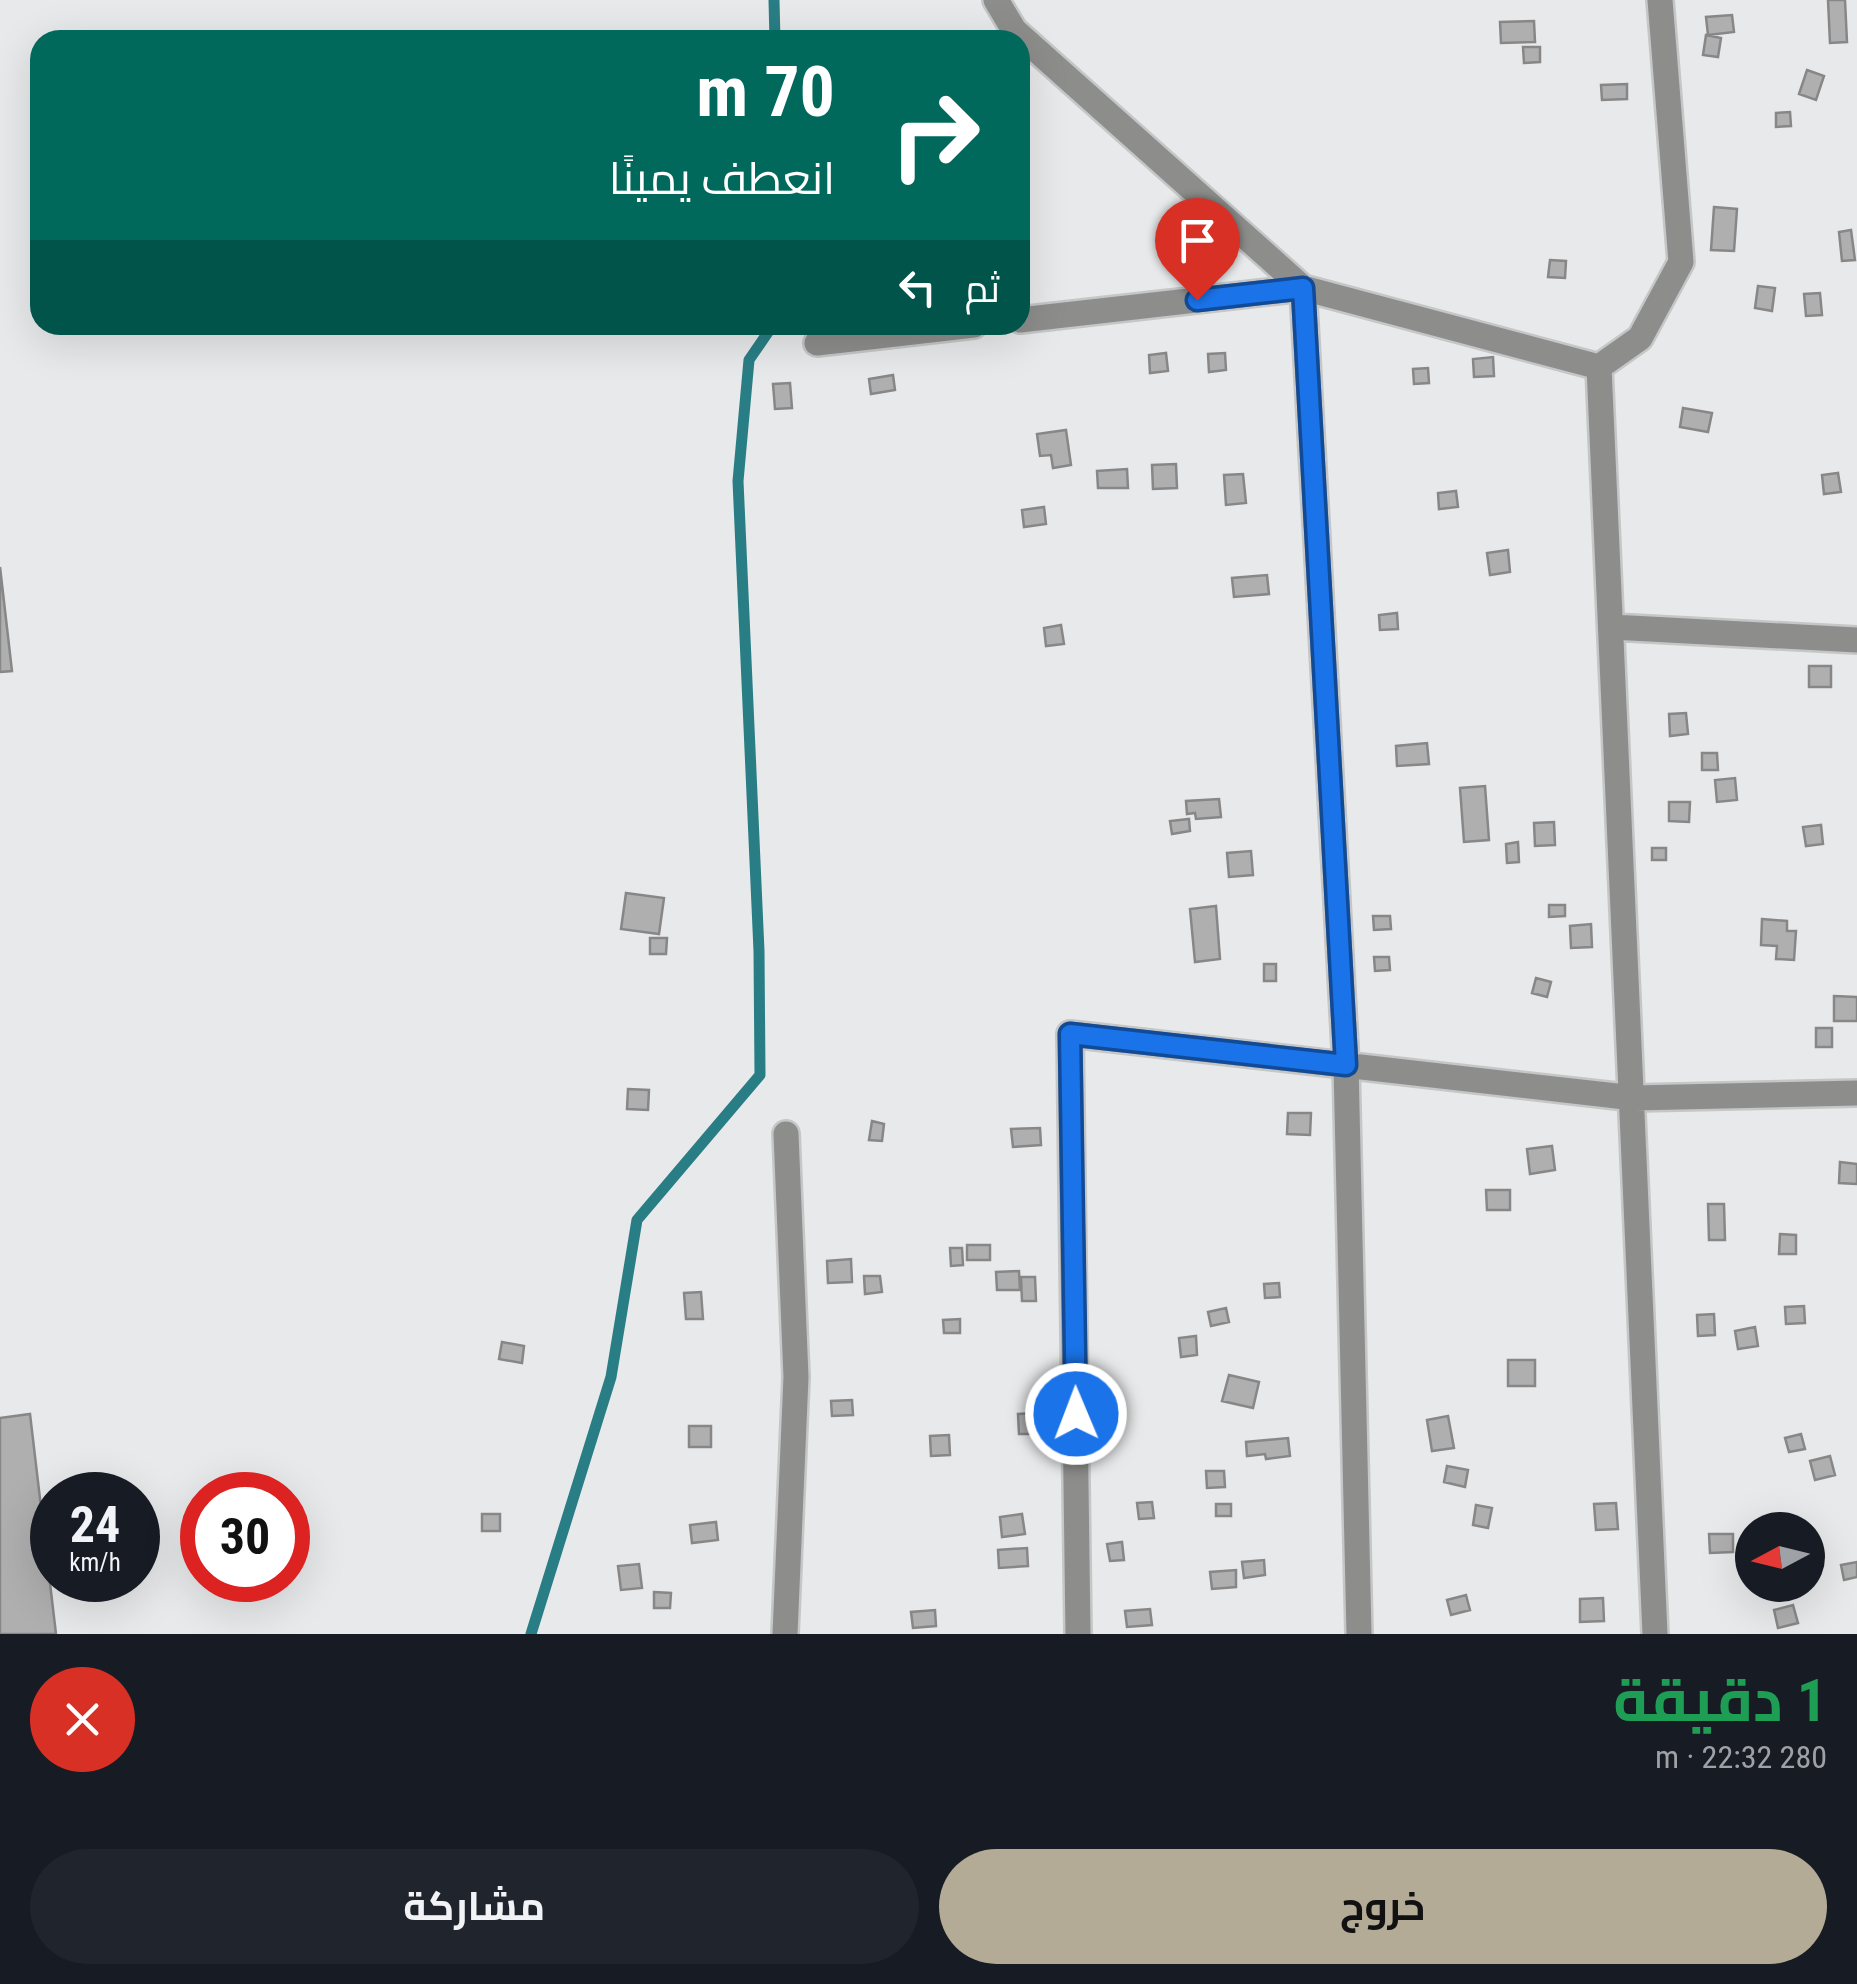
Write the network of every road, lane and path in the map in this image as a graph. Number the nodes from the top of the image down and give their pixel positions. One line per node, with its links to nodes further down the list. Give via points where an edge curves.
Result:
1 (996, 0): 3 (street)
2 (1660, 0): 9 (street, via 1681,262 1640,338)
3 (1014, 30)
4 (1030, 44): 5 (street)
5 (1303, 288): 6 (street); 9 (street); 12 (street)
6 (1030, 319)
7 (887, 335): 8 (street)
8 (817, 343)
9 (1600, 367): 10 (street)
10 (1612, 627): 11 (street); 14 (street)
11 (1857, 640)
12 (1346, 1065): 14 (street); 17 (street, via 1070,1034); 18 (street)
13 (1857, 1092): 14 (street)
14 (1634, 1098): 19 (street)
15 (786, 1134): 16 (street, via 796,1378)
16 (784, 1634)
17 (1078, 1634)
18 (1359, 1634)
19 (1655, 1634)

